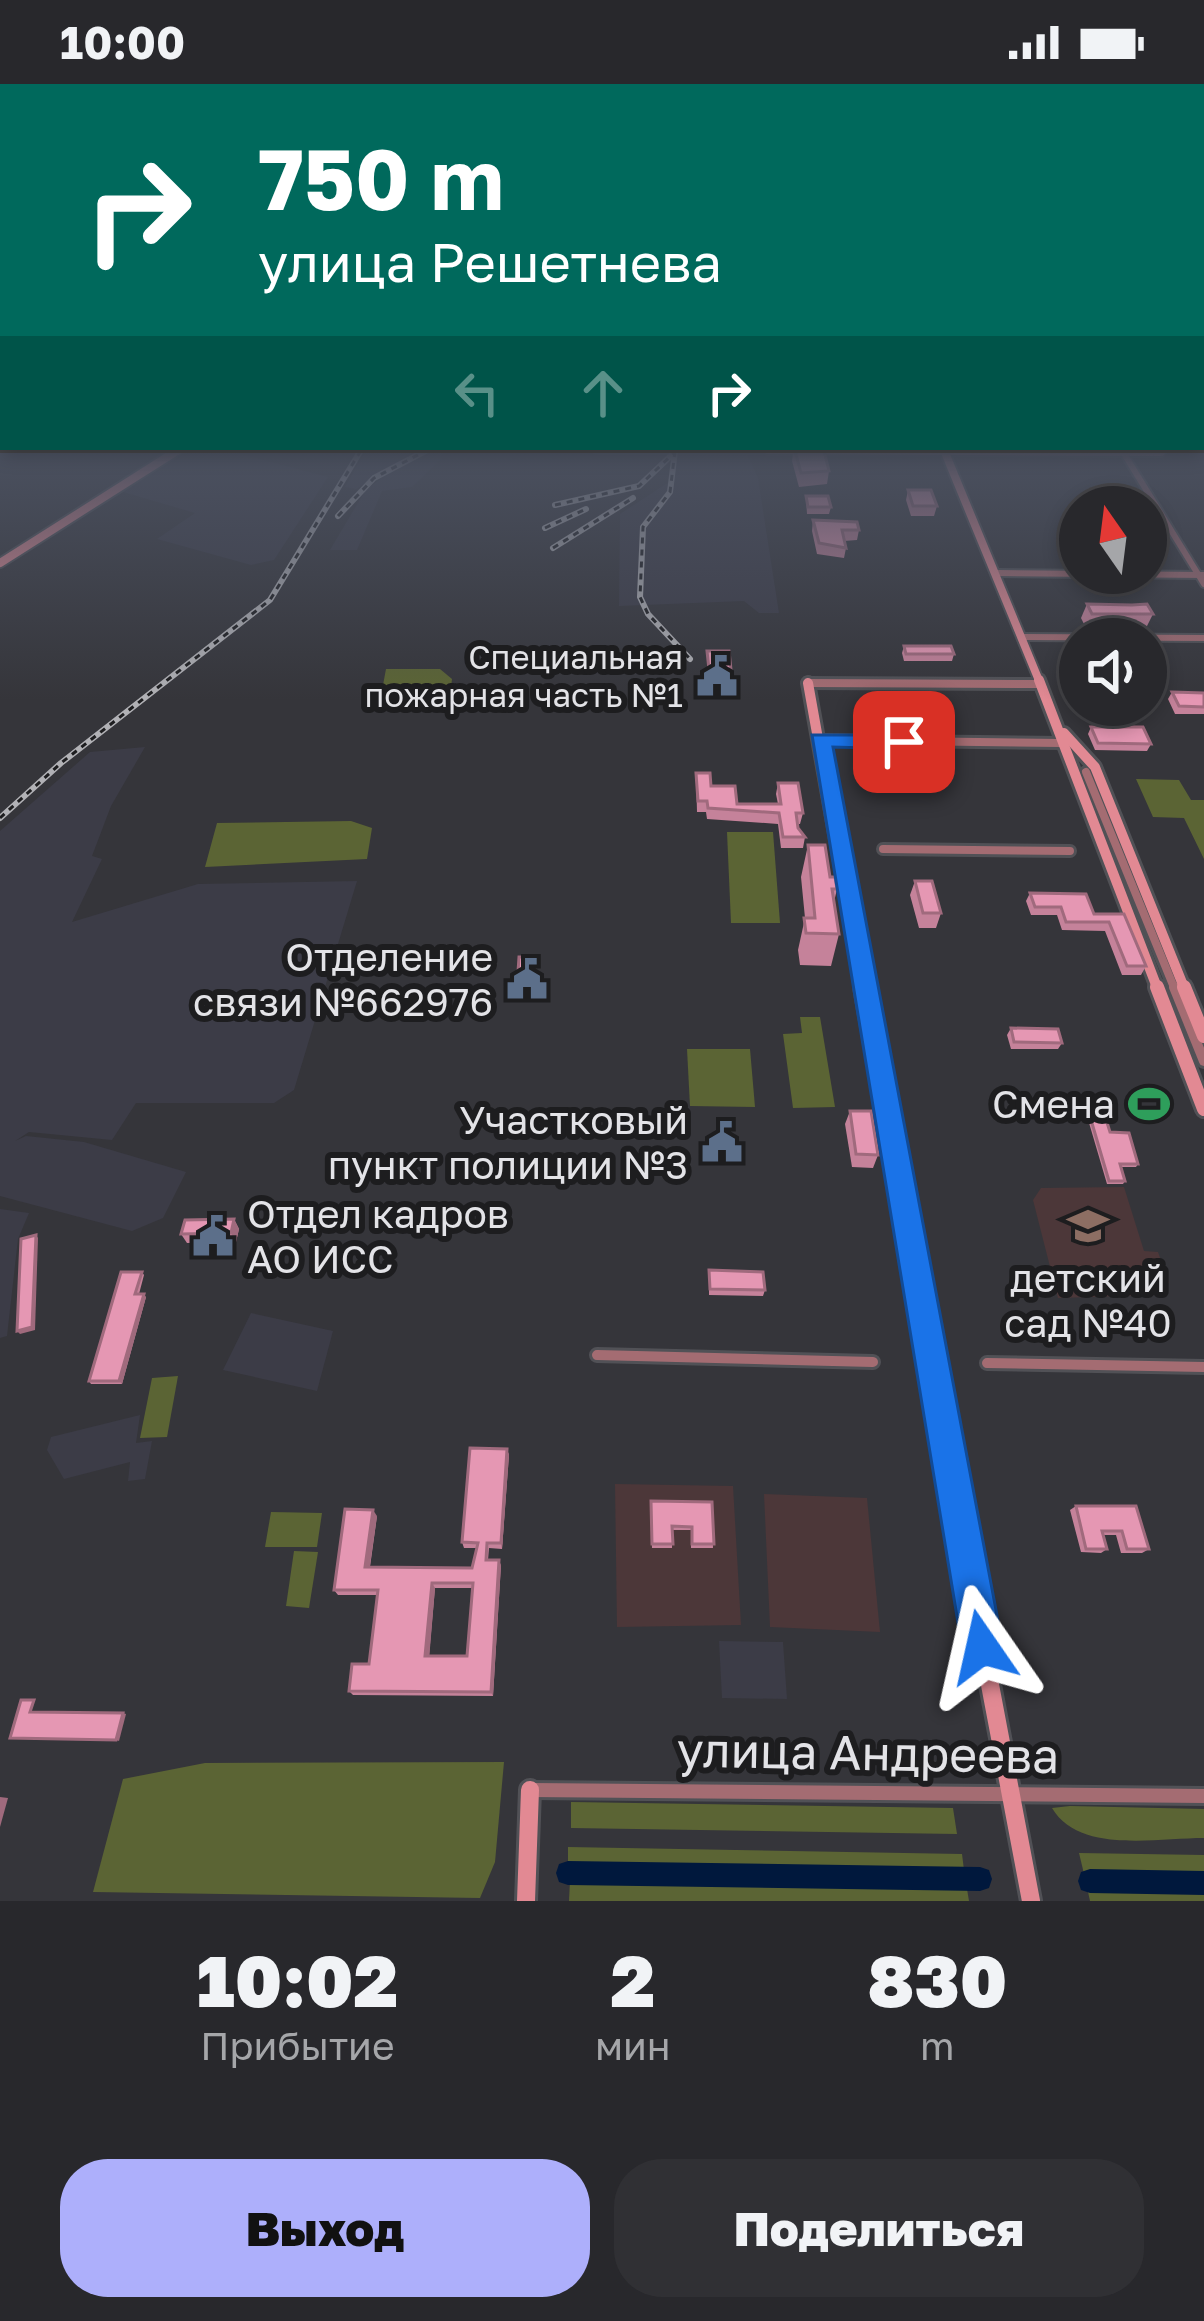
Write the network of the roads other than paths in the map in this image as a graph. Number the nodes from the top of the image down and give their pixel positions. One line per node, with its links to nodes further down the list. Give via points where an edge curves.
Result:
1 (51, 531): 4 (street)
2 (979, 531): 5 (street)
3 (1172, 531): 6 (street)
4 (0, 563)
5 (998, 573): 6 (street); 7 (street)
6 (1202, 578)
7 (1022, 637): 8 (street); 10 (street)
8 (1204, 638)
9 (808, 683): 10 (street); 11 (street)
10 (1039, 685): 12 (street); 13 (street)
11 (820, 740): 12 (street); 24 (street)
12 (1061, 743): 13 (street)
13 (1084, 769): 16 (street); 17 (street); 18 (street)
14 (884, 849): 15 (street)
15 (1070, 850)
16 (1204, 1036)
17 (1204, 1061)
18 (1204, 1109)
19 (597, 1355): 20 (street)
20 (873, 1362)
21 (987, 1363): 22 (street)
22 (1204, 1367)
23 (530, 1790): 24 (street, улица Андреева); 26 (street)
24 (1012, 1793): 25 (street, улица Андреева); 27 (street)
25 (1204, 1796)
26 (526, 1901)
27 (1031, 1901)

